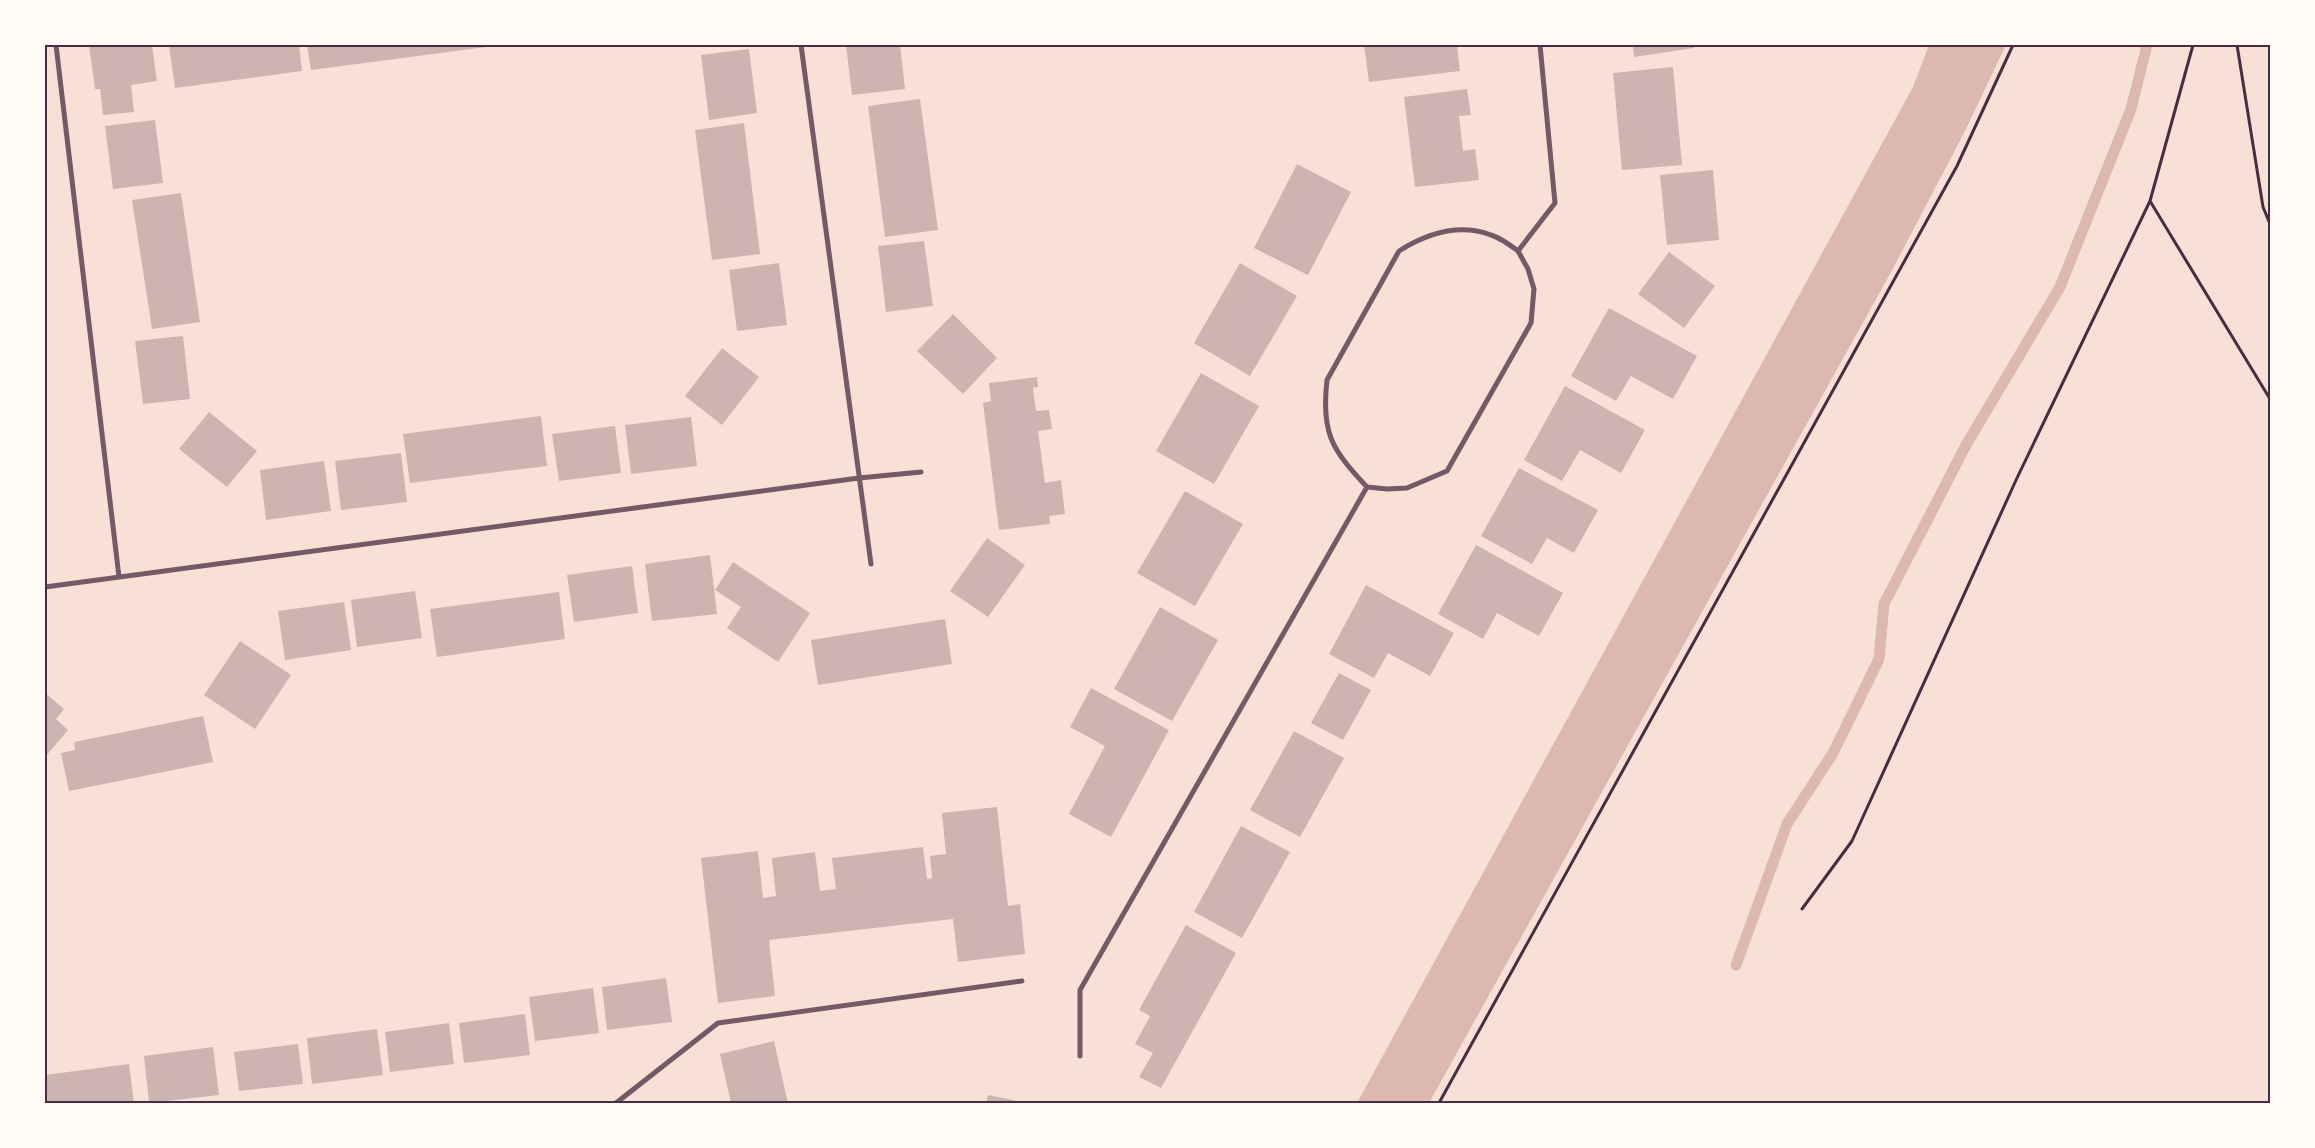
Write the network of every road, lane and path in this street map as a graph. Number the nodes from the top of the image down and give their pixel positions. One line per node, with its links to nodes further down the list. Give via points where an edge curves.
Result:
1 (56, 45): 15 (street)
2 (801, 45): 12 (street)
3 (1540, 45): 9 (street, via 1555,203)
4 (2013, 45): 21 (path, via 1957,166)
5 (2193, 45): 7 (path)
6 (2237, 45): 8 (path, via 2263,208)
7 (2150, 201): 10 (path); 17 (path, via 2017,478 1852,841)
8 (2270, 224)
9 (1518, 250): 13 (street, via 1534,289 1531,323 1447,471 1407,488); 13 (street, via 1492,235 1470,230 1440,232 1420,238 1399,251 1327,380 1324,402 1326,426 1334,449)
10 (2270, 399)
11 (921, 472): 12 (street)
12 (860, 478): 14 (street); 15 (street)
13 (1367, 486): 19 (street, via 1080,990)
14 (872, 564)
15 (119, 576): 16 (street)
16 (45, 587)
17 (1802, 909)
18 (1022, 981): 20 (street, via 718,1023)
19 (1080, 1056)
20 (616, 1103)
21 (1439, 1103)

